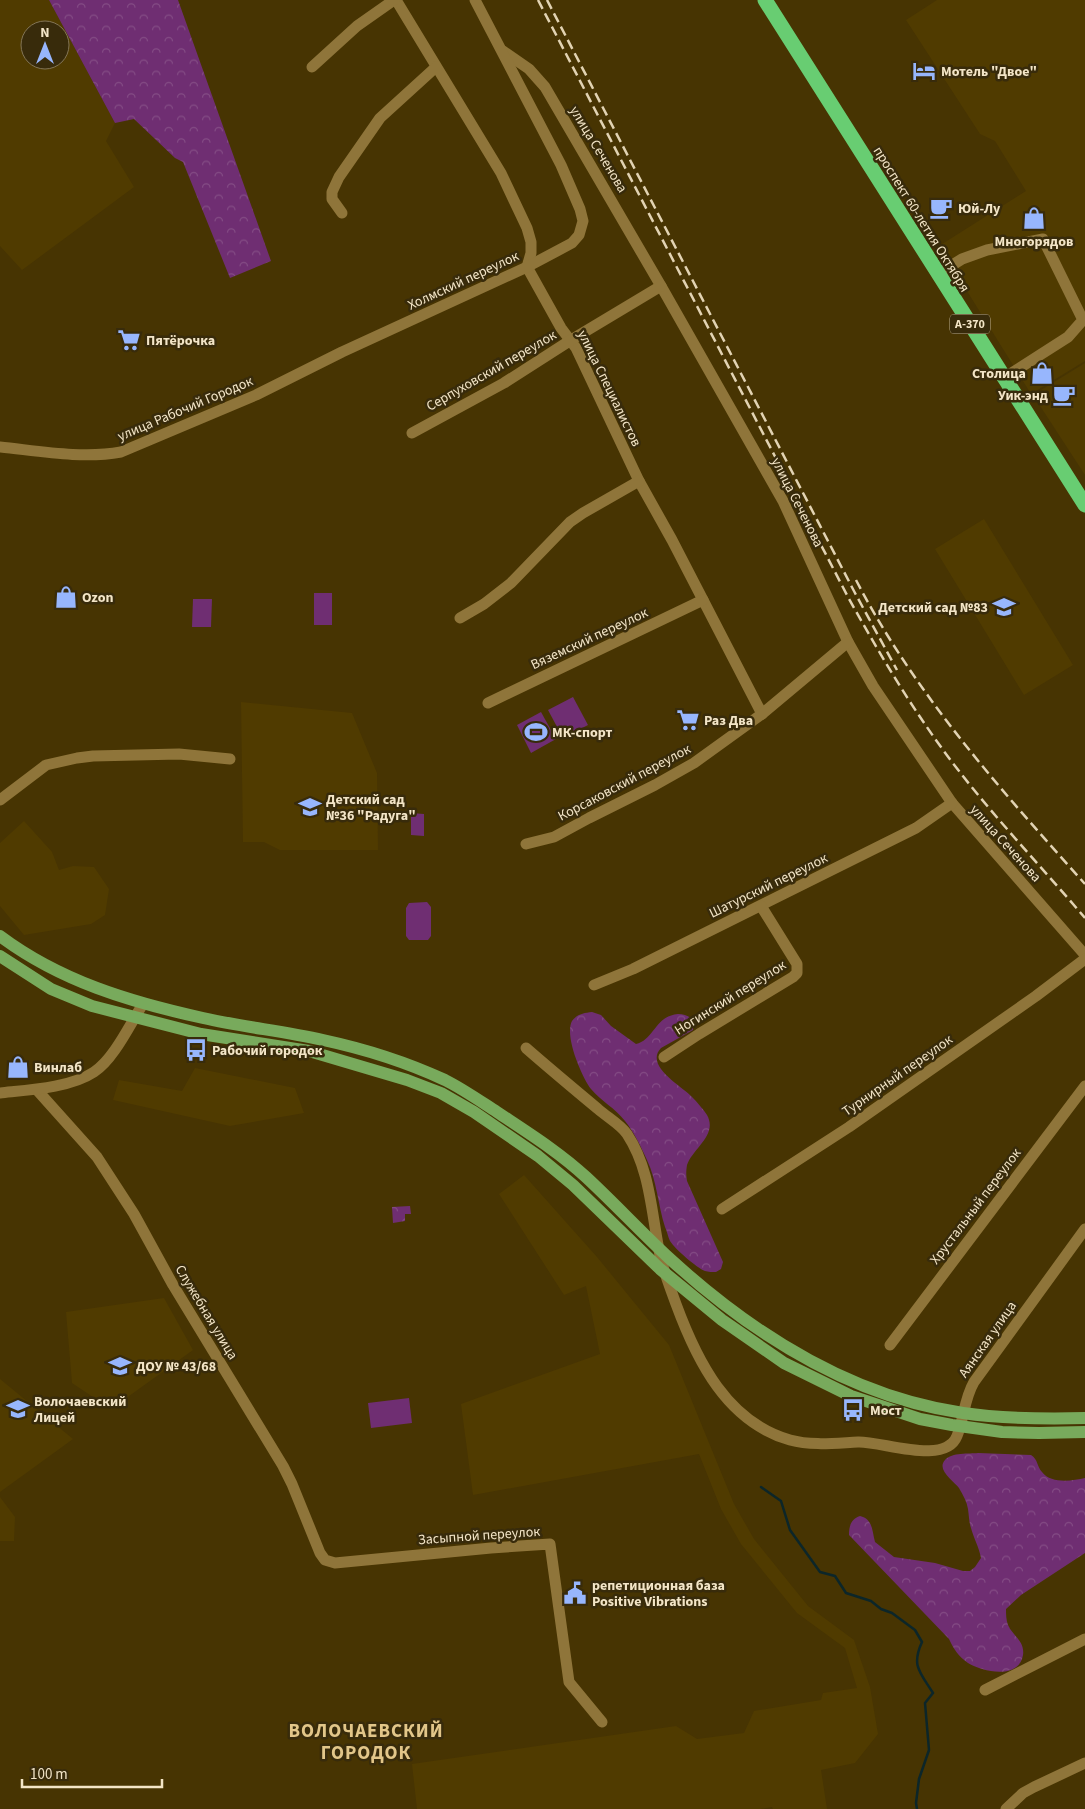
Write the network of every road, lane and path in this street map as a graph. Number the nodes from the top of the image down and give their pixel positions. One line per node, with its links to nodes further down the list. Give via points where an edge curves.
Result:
1 (395, 0): 5 (street, via 357,26); 6 (street)
2 (475, 0): 4 (street, улица Сеченова)
3 (765, 0): 10 (highway, проспект 60-летия Октября / А-370)
4 (502, 51): 8 (street, улица Сеченова, via 561,164); 11 (street, улица Сеченова, via 529,69 545,86)
5 (312, 66)
6 (436, 67): 7 (street, via 380,118 339,177 332,198); 9 (street, via 490,154 527,228 530,242)
7 (342, 213)
8 (583, 222): 9 (street, Холмский переулок, via 572,243)
9 (527, 267): 12 (street, улица Специалистов); 13 (street, Холмский переулок)
10 (938, 274): 14 (highway, проспект 60-летия Октября / А-370); 14 (street, via 962,259 986,250 1043,239 1083,320 1068,337)
11 (661, 286): 12 (street, Серпуховский переулок); 21 (street, улица Сеченова, via 783,501)
12 (571, 340): 15 (street, Серпуховский переулок, via 504,383); 17 (street, улица Специалистов)
13 (342, 352): 16 (street, улица Рабочий Городок, via 256,395 121,452 61,453)
14 (1004, 378): 18 (highway, проспект 60-летия Октября / А-370)
15 (412, 433)
16 (0, 448)
17 (639, 480): 19 (street, улица Специалистов); 20 (street, via 570,522 511,583)
18 (1085, 505)
19 (703, 600): 22 (street, Вяземский переулок); 23 (street, улица Специалистов)
20 (460, 618)
21 (848, 642): 23 (street, Корсаковский переулок); 26 (street, улица Сеченова, via 873,686)
22 (488, 703)
23 (762, 714): 27 (street, Корсаковский переулок, via 694,763 655,785 554,838)
24 (230, 760): 25 (street, via 179,754 77,758 46,765)
25 (0, 800)
26 (952, 803): 28 (street, Шатурский переулок, via 916,828); 31 (street, улица Сеченова)
27 (526, 844)
28 (762, 906): 32 (street, Шатурский переулок); 36 (street, Ногинский переулок, via 797,964 798,972)
29 (0, 936): 33 (main road, via 58,972)
30 (0, 956): 34 (main road, via 51,989 92,1006)
31 (1085, 957): 40 (street, Турнирный переулок, via 1036,996 848,1127)
32 (594, 986)
33 (143, 1004): 34 (street); 42 (main road, via 369,1051 447,1081 523,1129 583,1174 669,1258)
34 (134, 1018): 38 (street, via 110,1057 94,1072); 42 (main road, via 201,1034 309,1052 441,1093 538,1156 692,1297 722,1320)
35 (526, 1048): 41 (street, Аянская улица, via 626,1133 646,1178 659,1251 697,1356 718,1388 740,1413 765,1432 792,1441 826,1444 868,1442 911,1451 944,1449 951,1444 957,1437 974,1382)
36 (664, 1057)
37 (1085, 1086): 43 (street, Хрустальный переулок)
38 (37, 1090): 39 (street); 46 (street, Служебная улица, via 97,1157 134,1214 173,1285 283,1466 320,1553)
39 (0, 1094)
40 (722, 1209)
41 (1085, 1229)
42 (757, 1336): 44 (main road, via 832,1372 924,1405 1003,1418); 45 (main road, via 784,1363 827,1384 920,1419 1002,1432)
43 (890, 1344)
44 (1085, 1418)
45 (1085, 1432)
46 (331, 1563): 49 (street, Засыпной переулок, via 550,1544 569,1682)
47 (1085, 1638): 48 (street)
48 (985, 1690)
49 (602, 1722)
50 (1085, 1763): 51 (street, via 1034,1787)
51 (1006, 1809)

